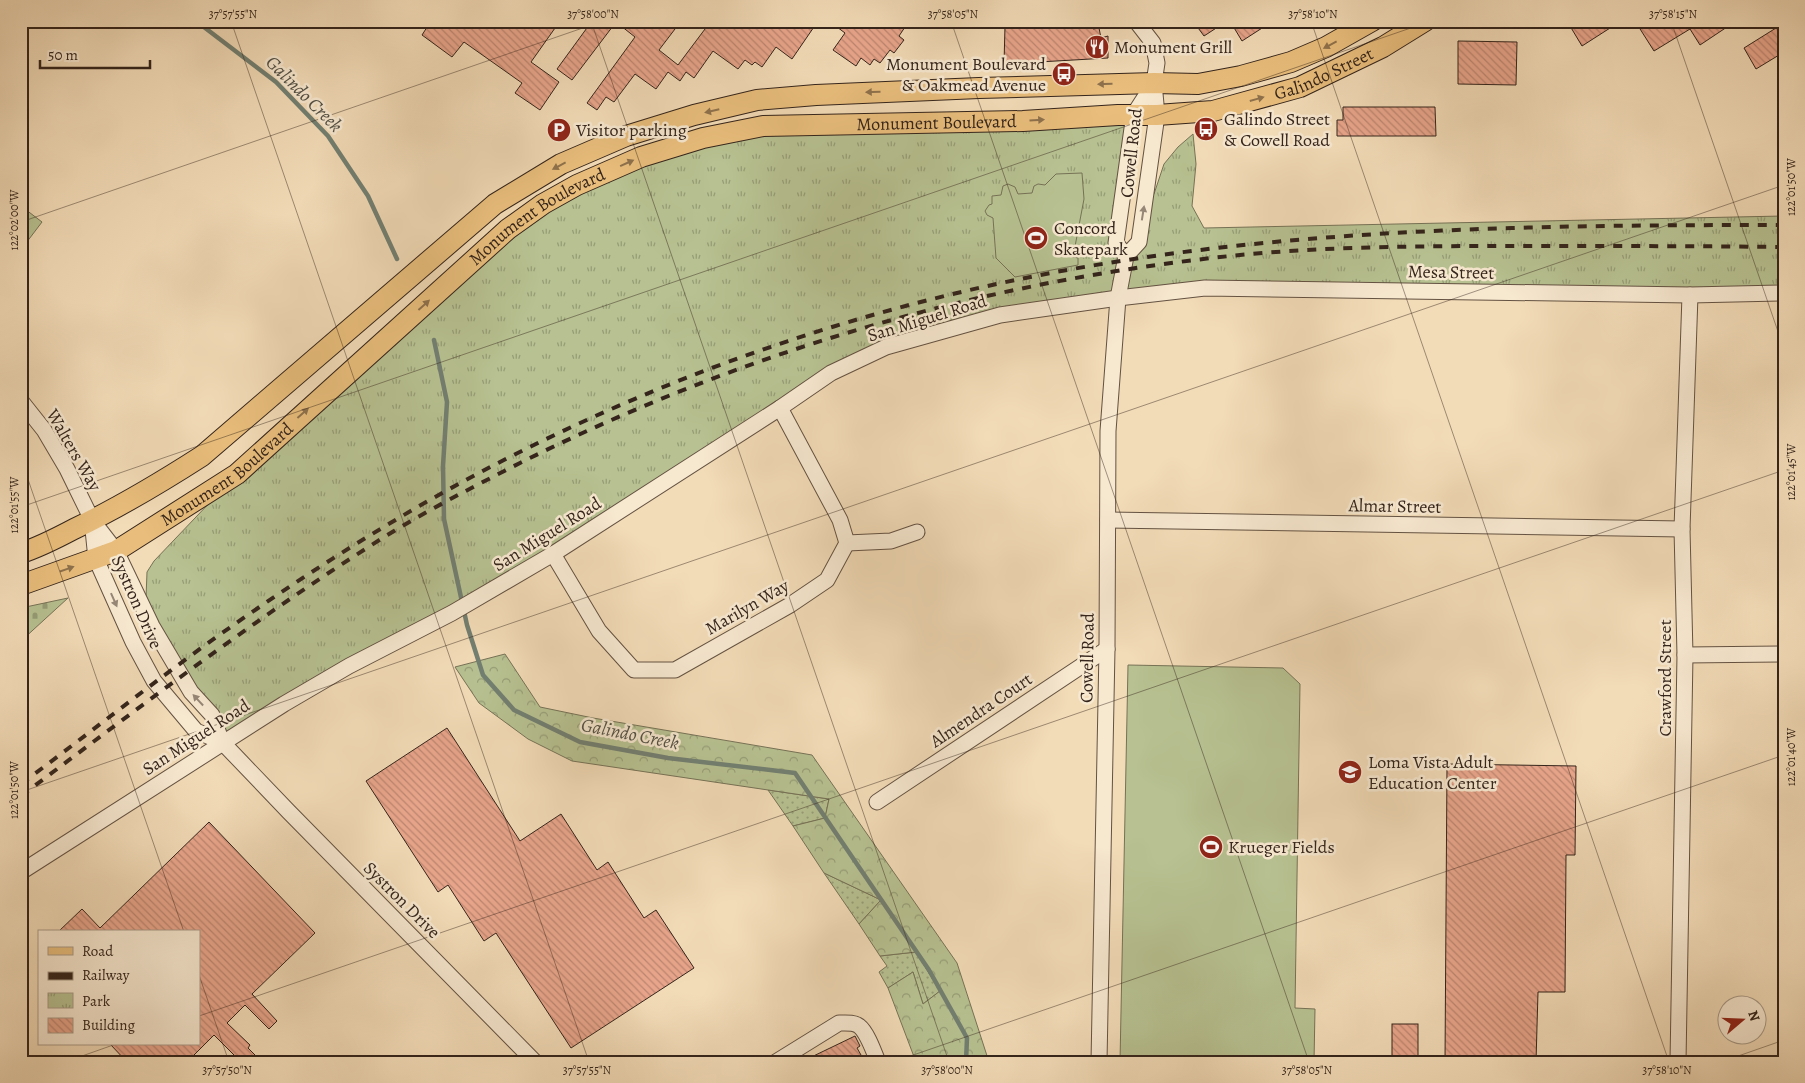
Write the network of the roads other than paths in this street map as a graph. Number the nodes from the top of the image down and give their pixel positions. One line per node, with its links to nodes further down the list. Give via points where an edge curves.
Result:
1 (1136, 21): 4 (street, via 1153,43)
2 (1372, 21): 4 (main road, Galindo Street, one-way to 4, via 1291,62 1198,84)
3 (1425, 21): 6 (main road, Galindo Street, one-way to 3, via 1213,111 1300,87 1383,47)
4 (1154, 83): 5 (street, Cowell Road); 6 (street, Cowell Road); 13 (main road, Monument Boulevard, one-way to 13, via 757,100 626,136 561,164 496,204 202,456 147,491)
5 (1134, 114): 6 (main road, Monument Boulevard); 7 (street, Cowell Road, via 1116,243); 18 (main road, Monument Boulevard, one-way to 5, via 236,474 508,229 577,185 640,157 703,138 763,126 1023,121)
6 (1157, 115): 7 (street, Cowell Road, one-way to 6, via 1139,242)
7 (1126, 256): 10 (street, Cowell Road)
8 (1784, 293): 9 (street, Mesa Street)
9 (1690, 295): 10 (street, Mesa Street, via 1205,288); 15 (street, Crawford Street)
10 (1118, 298): 12 (street, San Miguel Road, via 1000,315 886,347 831,372); 14 (street, Cowell Road, via 1108,431)
11 (21, 401): 13 (street, Walters Way, via 68,469)
12 (780, 408): 17 (street, via 840,520); 20 (street, San Miguel Road)
13 (92, 520): 18 (street, Systron Drive); 19 (main road, Monument Boulevard); 21 (street, Systron Drive)
14 (1108, 520): 15 (street, Almar Street); 23 (street, Cowell Road)
15 (1682, 530): 25 (street, Crawford Street)
16 (917, 532): 17 (street, via 891,541)
17 (847, 543): 20 (street, Marilyn Way, via 827,580 790,606 675,670 634,670 599,631)
18 (116, 551): 21 (main road, Monument Boulevard); 26 (street, Systron Drive, one-way to 18, via 212,715 191,692 152,626)
19 (21, 553)
20 (553, 554): 26 (street, San Miguel Road, via 452,613 349,666)
21 (96, 559): 22 (main road, Monument Boulevard, one-way to 21); 26 (street, Systron Drive, one-way to 26, via 154,681 196,731)
22 (21, 585)
23 (1107, 649): 27 (street, Almendra Court); 32 (street, Cowell Road)
24 (1784, 654): 25 (street)
25 (1685, 655): 33 (street, Crawford Street)
26 (222, 742): 28 (street, San Miguel Road); 29 (street, Systron Drive)
27 (877, 802)
28 (21, 872)
29 (535, 1062)
30 (776, 1062): 31 (street, via 839,1024 848,1023 858,1026)
31 (878, 1062)
32 (1099, 1062)
33 (1678, 1062)

